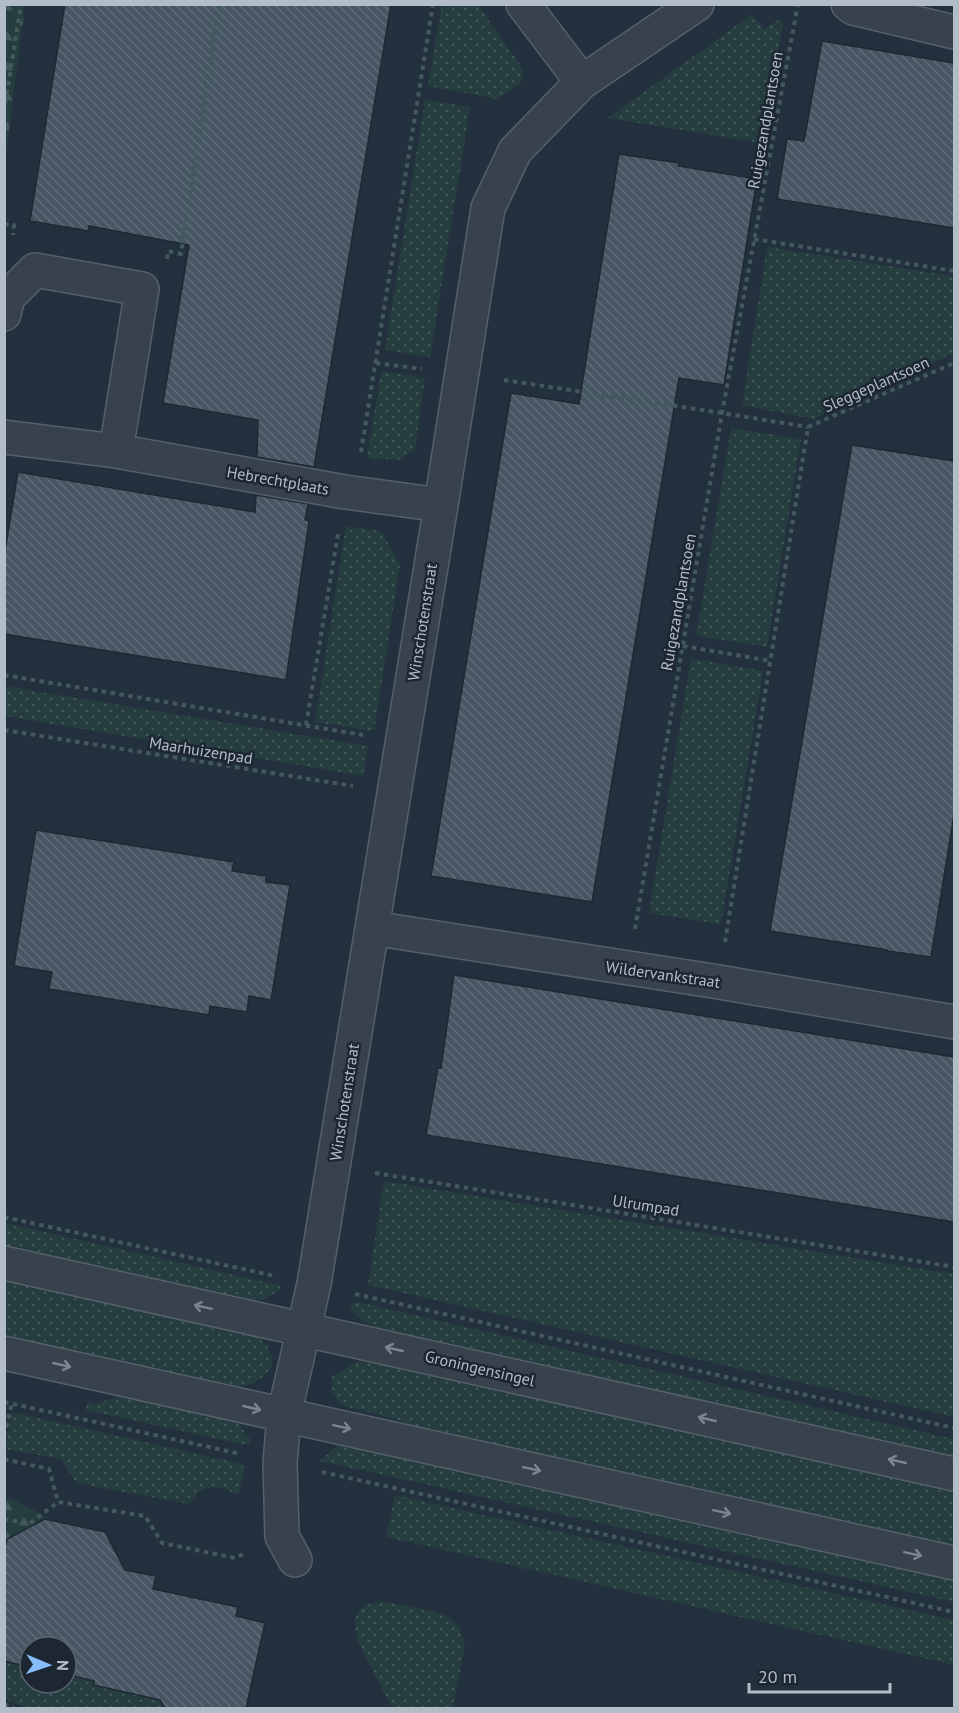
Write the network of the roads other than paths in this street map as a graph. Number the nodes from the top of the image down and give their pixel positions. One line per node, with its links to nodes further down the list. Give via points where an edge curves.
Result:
1 (523, 4): 5 (street)
2 (697, 4): 5 (street, Winschotenstraat)
3 (848, 4): 4 (street)
4 (954, 32)
5 (582, 82): 9 (street, Winschotenstraat, via 515,152 488,208)
6 (4, 314): 8 (street, via 8,297 34,270 142,289)
7 (4, 437): 8 (street, Hebrechtplaats)
8 (116, 451): 9 (street, Hebrechtplaats)
9 (441, 505): 10 (street, Winschotenstraat)
10 (372, 928): 11 (street, Wildervankstraat); 13 (street, Winschotenstraat)
11 (954, 1022)
12 (4, 1263): 13 (street, Groningensingel, one-way to 12)
13 (304, 1329): 15 (street, Winschotenstraat); 16 (street, Groningensingel, one-way to 13)
14 (4, 1353): 15 (street, one-way to 15)
15 (284, 1415): 17 (street, via 280,1463); 18 (street, one-way to 18)
16 (954, 1474)
17 (288, 1548)
18 (954, 1563)

